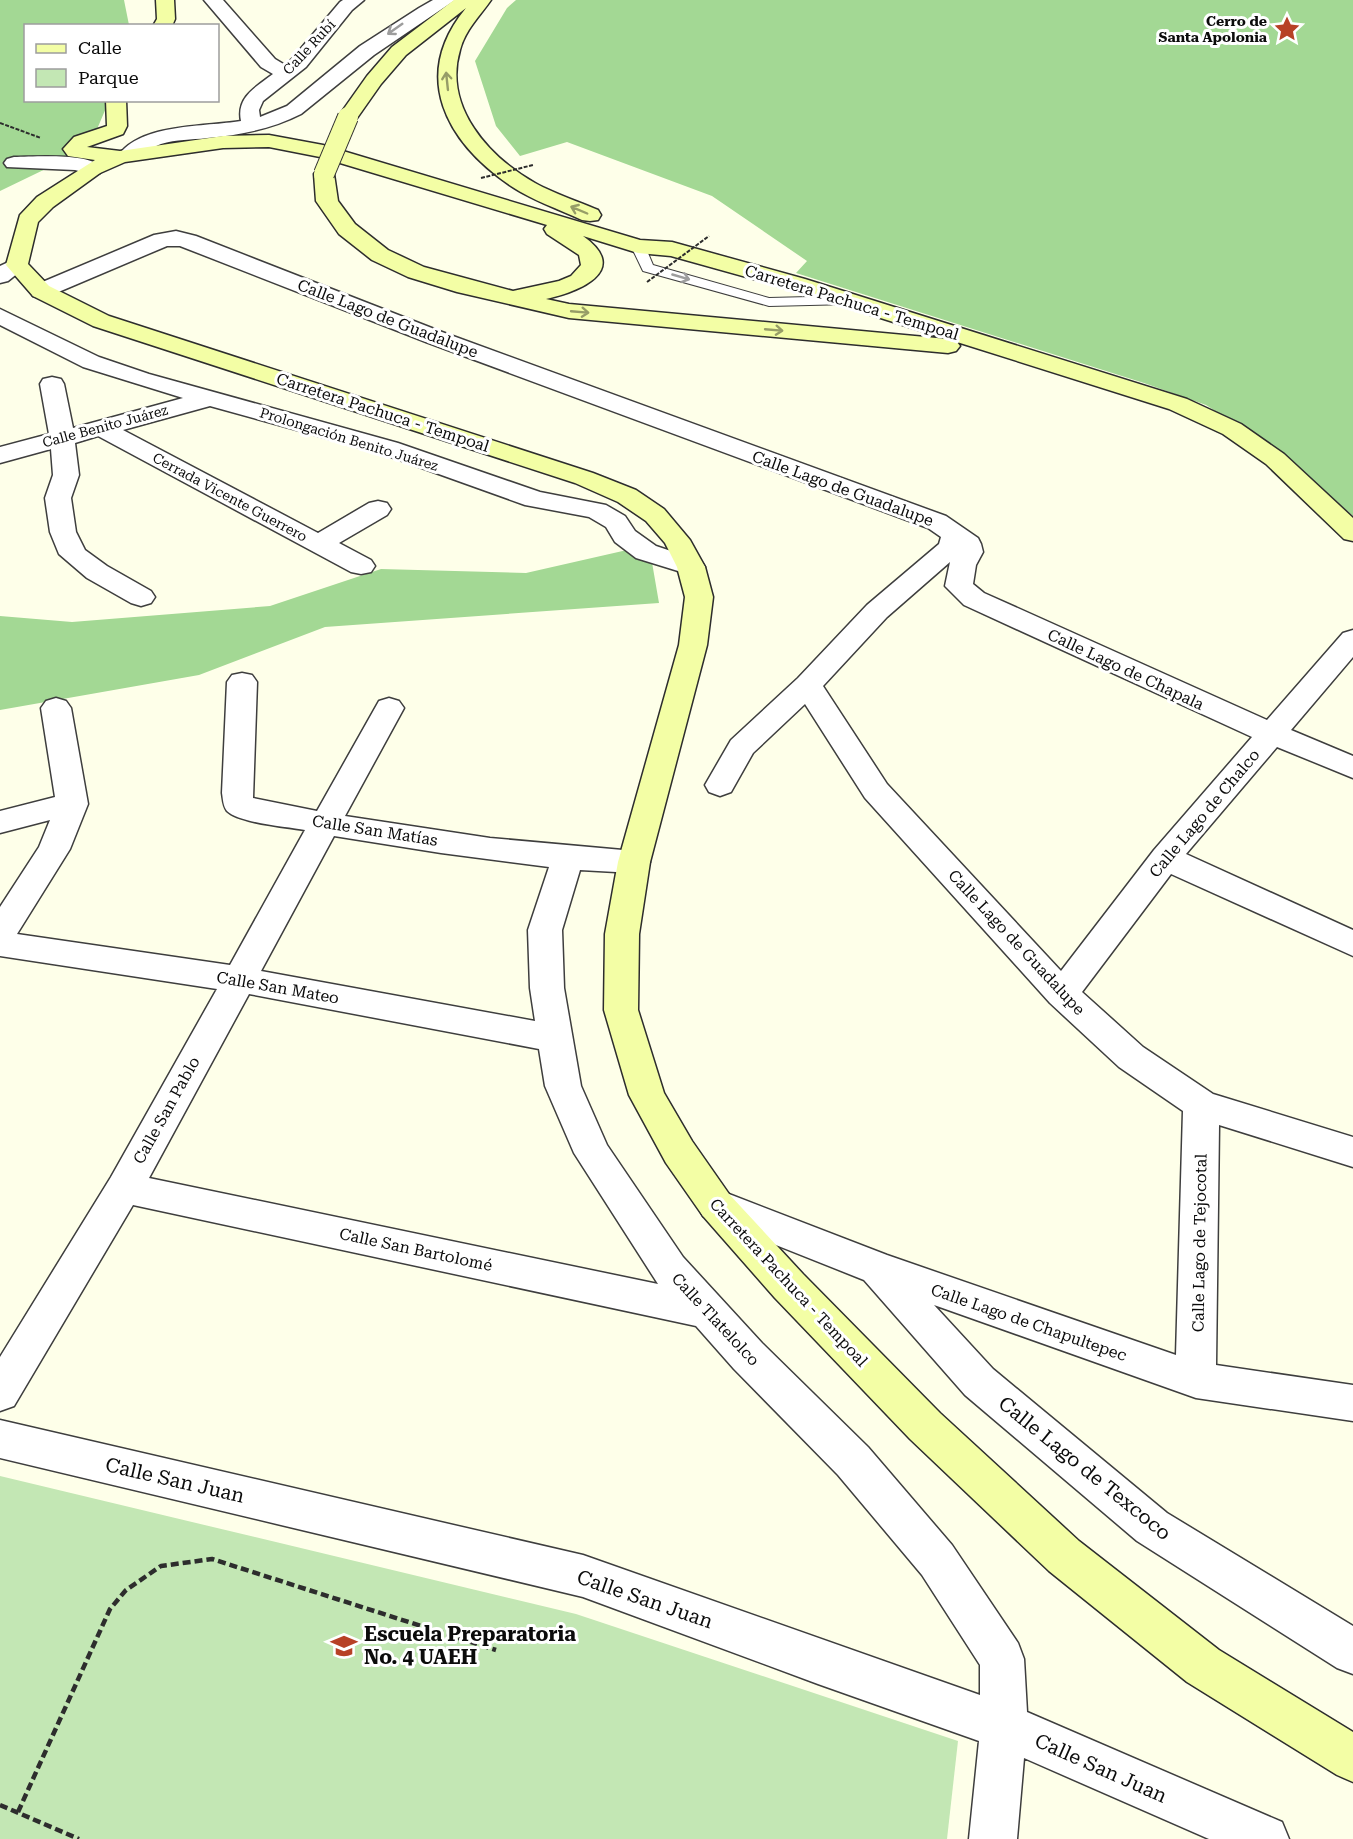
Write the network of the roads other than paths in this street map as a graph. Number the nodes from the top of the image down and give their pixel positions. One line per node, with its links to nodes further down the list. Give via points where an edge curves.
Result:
1 (165, 0): 7 (main road)
2 (213, 0): 8 (street, via 268,63)
3 (355, 0): 8 (street, Calle Rubí)
4 (446, 0): 10 (street, one-way to 10, via 408,20 349,62 294,110)
5 (465, 0): 19 (main road, bridge, via 399,51 348,117 324,174 327,201 347,229 380,255 416,272)
6 (482, 0): 16 (main road, one-way to 6, via 537,192 489,158 462,128 449,100 447,57 453,38)
7 (163, 24)
8 (286, 74): 10 (street, Calle Rubí, via 254,98 249,110)
9 (115, 102): 11 (main road, via 116,130 73,149)
10 (252, 124): 11 (street, via 146,141)
11 (124, 157): 13 (main road, Carretera Pachuca - Tempoal); 14 (main road, Carretera Pachuca - Tempoal, via 194,145 269,141 323,151)
12 (14, 163): 13 (street, via 77,164)
13 (93, 169): 17 (main road, Carretera Pachuca - Tempoal, via 45,202 28,220)
14 (536, 217): 15 (main road, Carretera Pachuca - Tempoal); 19 (main road, via 580,244 592,263 578,282 561,289)
15 (638, 246): 16 (main road, Carretera Pachuca - Tempoal); 20 (lane, one-way to 20, via 648,268 769,302)
16 (672, 249): 20 (main road, Carretera Pachuca - Tempoal)
17 (9, 271): 18 (main road, Carretera Pachuca - Tempoal)
18 (41, 291): 30 (street, Calle Lago de Guadalupe, via 162,240 176,238 937,522); 33 (main road, Carretera Pachuca - Tempoal, via 100,321 584,478 627,496 654,515 677,540)
19 (502, 297): 22 (main road, one-way to 22, via 569,311)
20 (850, 300): 22 (main road, Carretera Pachuca - Tempoal)
21 (0, 316): 24 (street, Prolongación Benito Juárez, via 92,362)
22 (1017, 354): 29 (main road, Carretera Pachuca - Tempoal, via 1178,404 1232,429 1275,459)
23 (52, 384): 26 (street)
24 (211, 399): 25 (street, Calle Benito Juárez); 33 (street, Prolongación Benito Juárez, via 389,448 534,499 597,511 616,522 624,536 646,552)
25 (99, 427): 26 (street, Calle Benito Juárez); 31 (street, Cerrada Vicente Guerrero)
26 (62, 437): 27 (street, Calle Benito Juárez); 34 (street, via 66,475 58,498 63,532 73,554)
27 (0, 455)
28 (378, 509): 31 (street)
29 (1353, 533)
30 (955, 535): 37 (street, via 951,547 877,611); 40 (street, Calle Lago de Chapala, via 968,544 969,552 958,586 974,599)
31 (318, 544): 32 (street, Cerrada Vicente Guerrero)
32 (361, 566)
33 (691, 567): 48 (main road, Carretera Pachuca - Tempoal, via 699,597 693,645)
34 (141, 597)
35 (1353, 639): 40 (street, Calle Lago de Chalco)
36 (242, 682): 45 (street, Calle San Matías, via 239,804)
37 (808, 685): 42 (street, via 742,747); 53 (street, Calle Lago de Guadalupe, via 876,790)
38 (56, 708): 43 (street)
39 (389, 708): 45 (street, Calle San Pablo)
40 (1270, 734): 41 (street, Calle Lago de Chapala); 47 (street, Calle Lago de Chalco)
41 (1353, 768)
42 (720, 785)
43 (72, 804): 44 (street); 49 (street, via 54,849)
44 (0, 822)
45 (325, 824): 46 (street, Calle San Matías); 52 (street, Calle San Pablo)
46 (567, 858): 48 (street, Calle San Matías); 54 (street, Calle Tlatelolco, via 545,930)
47 (1165, 858): 51 (street); 53 (street, Calle Lago de Chalco)
48 (634, 862): 58 (main road, Carretera Pachuca - Tempoal, via 622,934 621,1011 647,1095 679,1152)
49 (0, 934)
50 (0, 944): 52 (street, Calle San Mateo)
51 (1353, 944)
52 (238, 979): 54 (street, Calle San Mateo); 57 (street, Calle San Pablo)
53 (1062, 994): 55 (street, Calle Lago de Guadalupe, via 1131,1057)
54 (554, 1038): 60 (street, Calle Tlatelolco, via 563,1086 592,1153 669,1269)
55 (1201, 1105): 56 (street, Calle Lago de Guadalupe); 61 (street, Calle Lago de Tejocotal)
56 (1353, 1152)
57 (124, 1188): 60 (street, Calle San Bartolomé); 62 (street, Calle San Pablo)
58 (716, 1205): 59 (street, Calle Lago de Chapultepec); 67 (main road, Carretera Pachuca - Tempoal, via 925,1426 1064,1556 1203,1666)
59 (876, 1269): 61 (street, Calle Lago de Chapultepec); 65 (street, Calle Lago de Texcoco, via 979,1382 1152,1527)
60 (707, 1311): 66 (street, Calle Tlatelolco, via 853,1461 937,1560 1002,1659)
61 (1196, 1380): 63 (street, Calle Lago de Chapultepec)
62 (0, 1393)
63 (1353, 1403)
64 (0, 1439): 66 (street, Calle San Juan, via 583,1575)
65 (1353, 1652)
66 (1004, 1726): 68 (street, Calle Tlatelolco); 69 (street, Calle San Juan)
67 (1353, 1759)
68 (993, 1839)
69 (1265, 1839)

